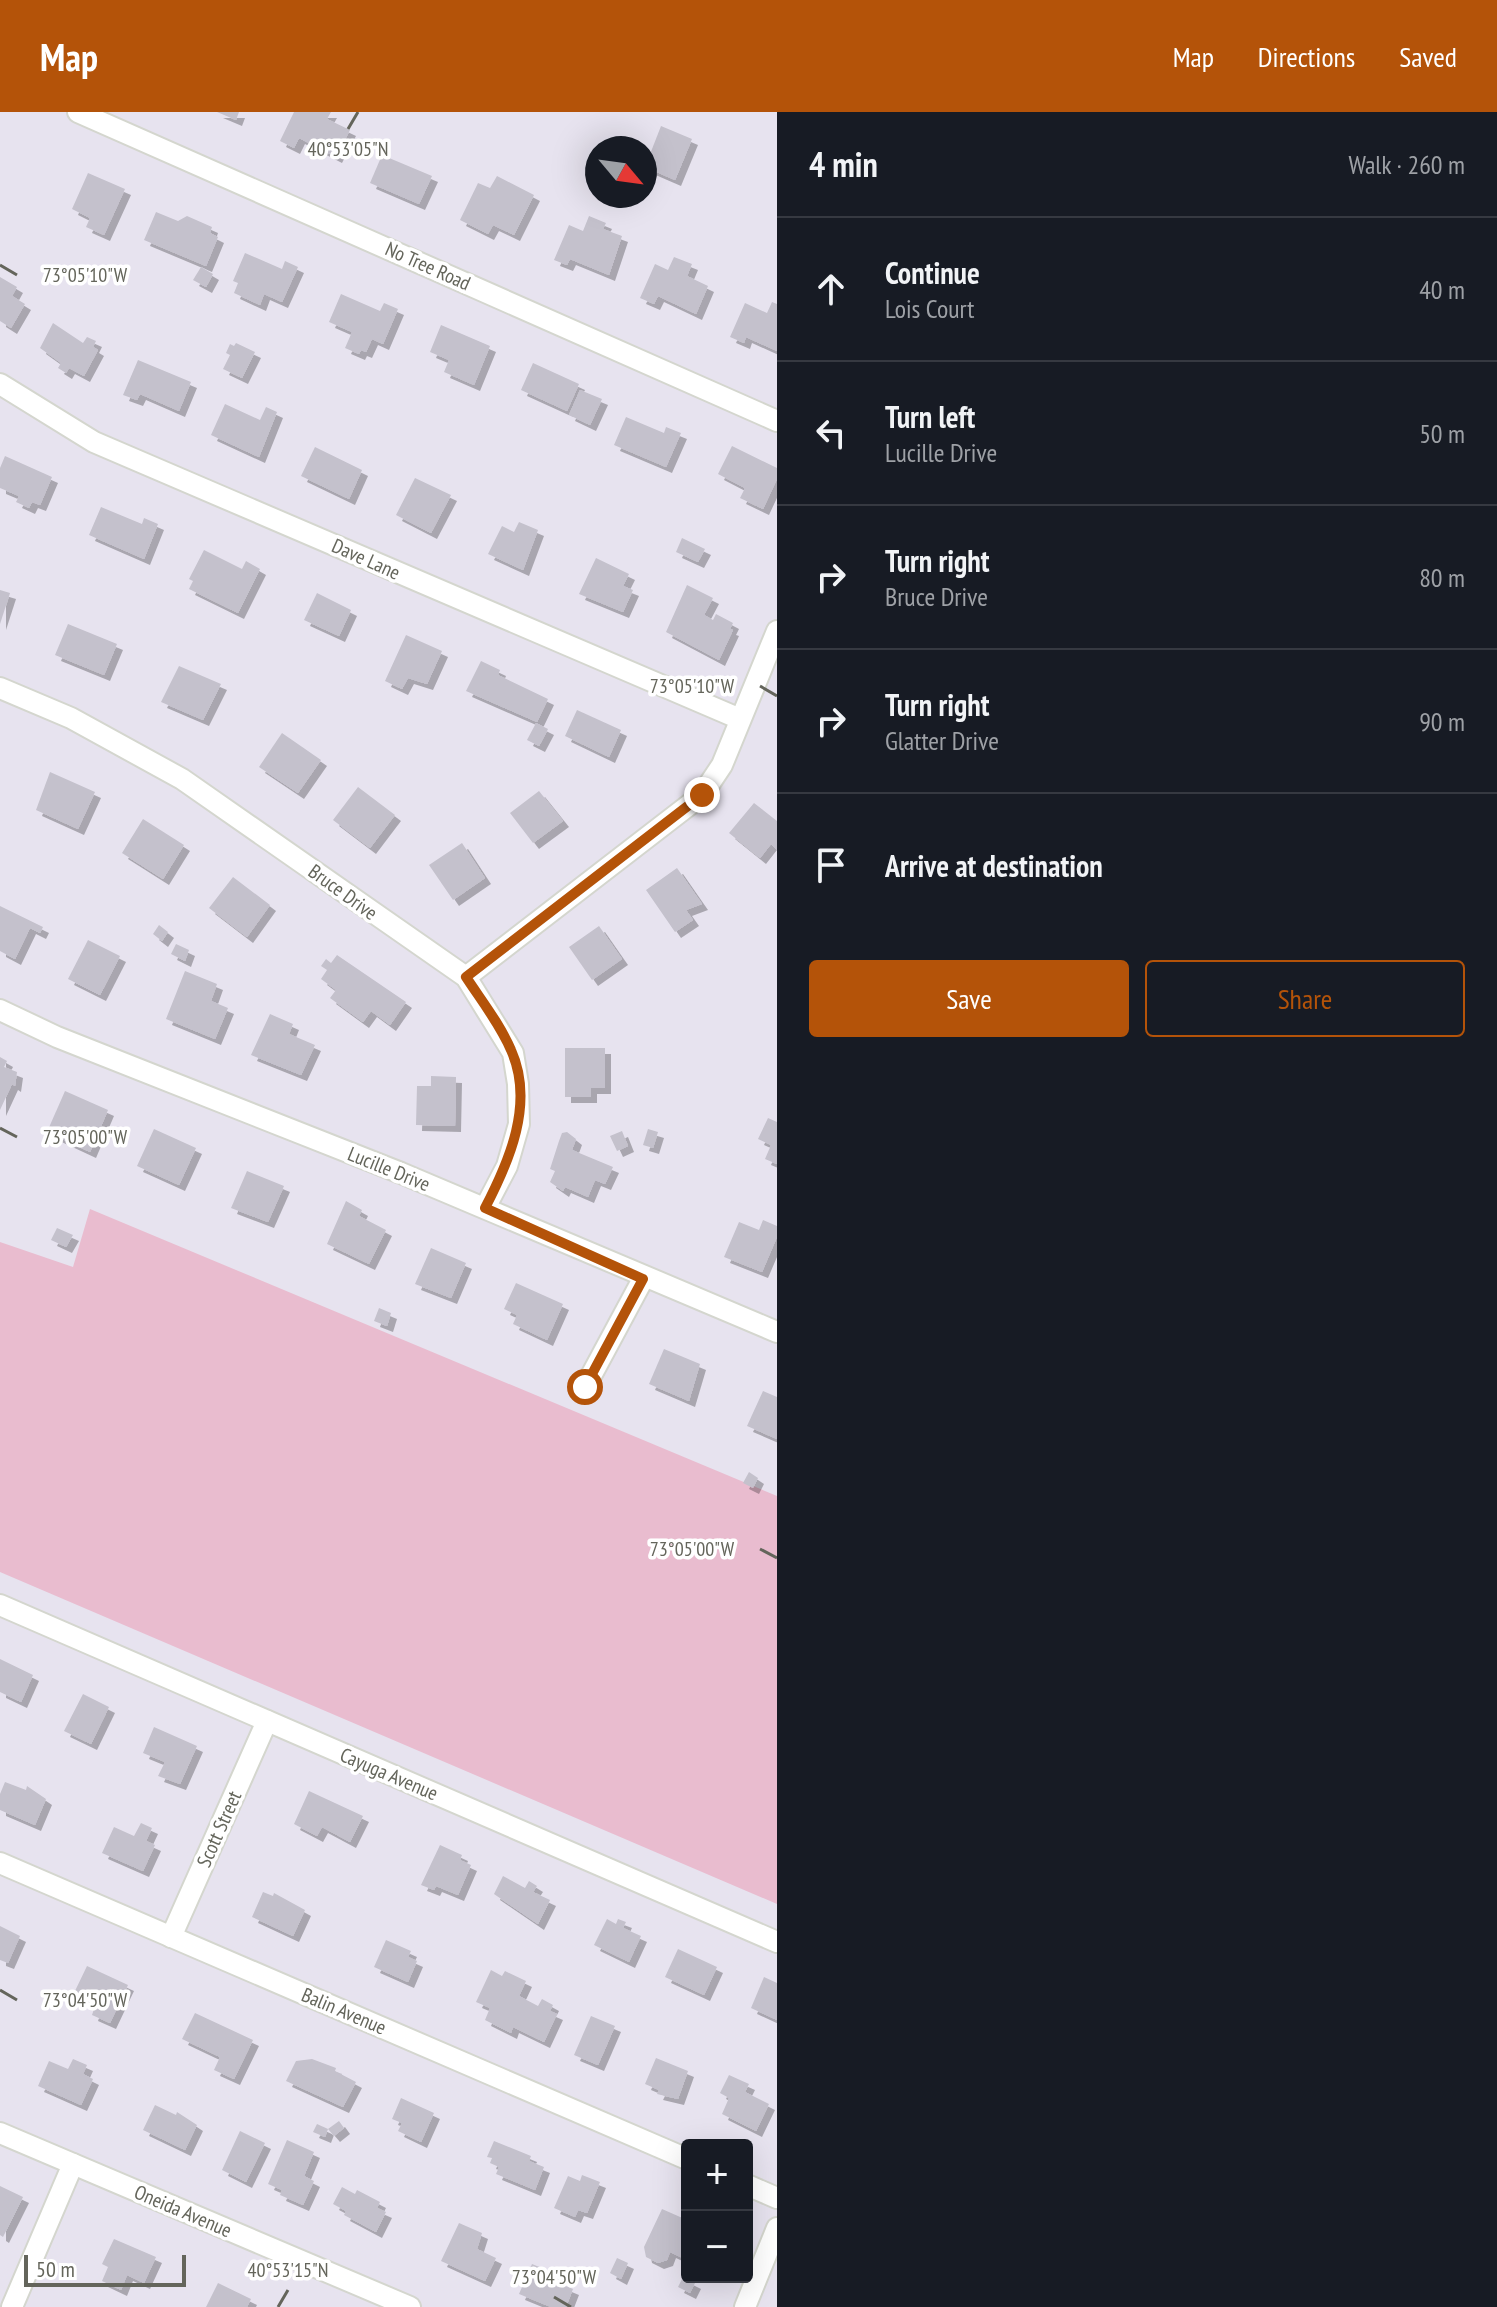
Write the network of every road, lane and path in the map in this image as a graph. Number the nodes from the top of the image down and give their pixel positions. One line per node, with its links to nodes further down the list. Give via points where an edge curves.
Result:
1 (78, 112): 3 (street, No Tree Road)
2 (0, 384): 6 (street, Dave Lane, via 94,442)
3 (777, 421)
4 (777, 631): 6 (street)
5 (0, 688): 7 (street, Bruce Drive, via 71,718 182,779)
6 (740, 719): 7 (street, via 722,765 702,795)
7 (466, 977): 9 (street, Bruce Drive, via 513,1053 518,1084 519,1124 507,1166)
8 (0, 1010): 9 (street, Lucille Drive)
9 (485, 1208): 10 (street, Lucille Drive)
10 (643, 1279): 11 (street, Lucille Drive); 12 (street)
11 (777, 1332)
12 (585, 1387)
13 (0, 1605): 14 (street, Cayuga Avenue)
14 (267, 1721): 16 (street, Scott Street); 17 (street, Cayuga Avenue)
15 (0, 1863): 16 (street, Balin Avenue)
16 (171, 1937): 19 (street, Balin Avenue)
17 (777, 1942)
18 (0, 2133): 20 (street, Oneida Avenue)
19 (681, 2156)
20 (73, 2164): 24 (street); 25 (street, Oneida Avenue)
21 (753, 2188): 22 (street)
22 (777, 2198)
23 (777, 2228): 26 (street)
24 (12, 2307)
25 (410, 2307)
26 (745, 2307)

